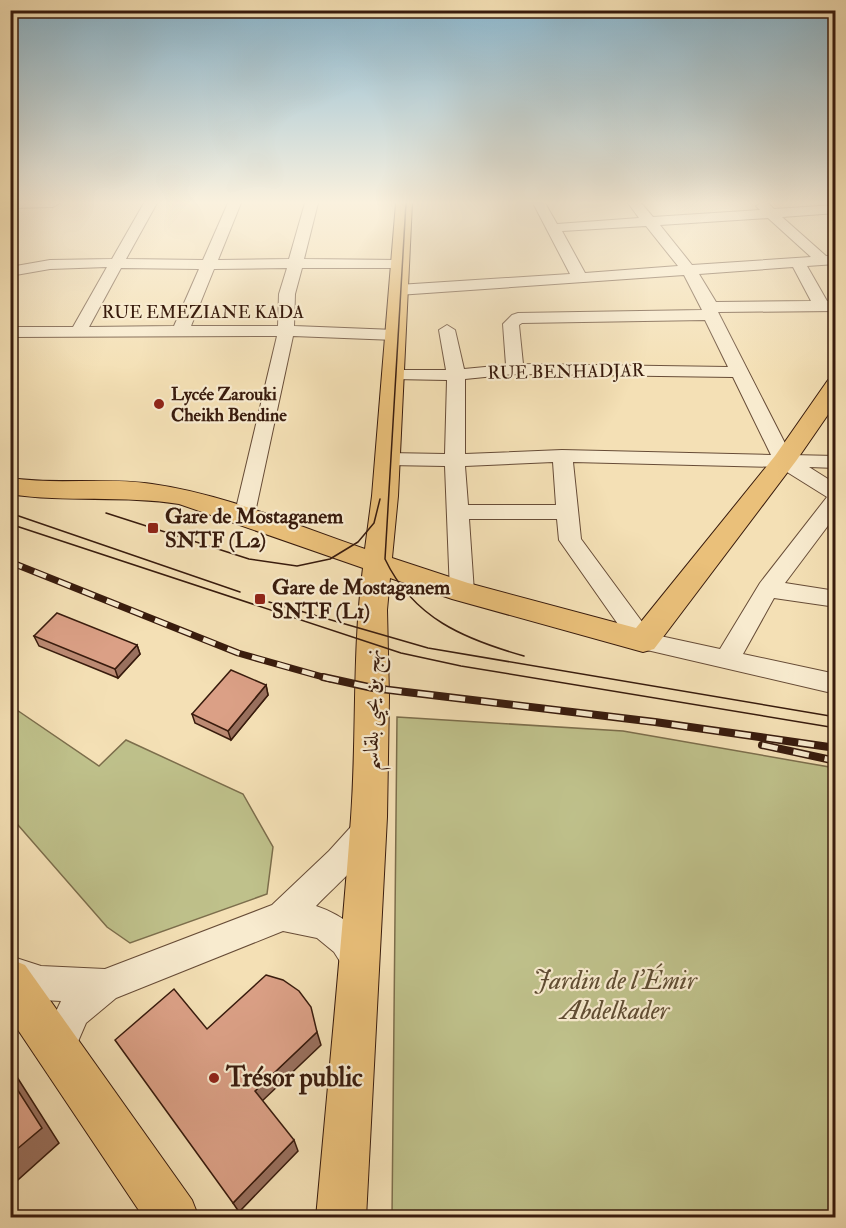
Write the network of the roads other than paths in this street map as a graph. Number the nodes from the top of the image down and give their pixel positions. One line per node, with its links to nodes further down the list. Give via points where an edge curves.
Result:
1 (21, 260): 13 (street)
2 (117, 260): 10 (street)
3 (211, 260): 12 (street)
4 (400, 260): 11 (main road, نهج بن يحيى بلقاسم)
5 (570, 260): 16 (street)
6 (681, 260): 14 (street)
7 (829, 261): 9 (street)
8 (297, 262): 11 (street); 12 (street); 21 (street, via 288,294)
9 (798, 263): 14 (street); 18 (street)
10 (115, 264): 12 (street); 13 (street); 23 (street)
11 (400, 264): 17 (main road, نهج بن يحيى بلقاسم)
12 (209, 265): 24 (street)
13 (27, 267): 15 (street)
14 (687, 268): 16 (street); 19 (street)
15 (10, 272)
16 (580, 278): 17 (street)
17 (398, 290): 25 (main road, نهج بن يحيى بلقاسم)
18 (828, 306): 19 (street)
19 (711, 311): 26 (street, via 518,318 511,324); 27 (street)
20 (447, 330): 29 (street)
21 (286, 331): 24 (street, RUE EMEZIANE KADA); 25 (street, RUE EMEZIANE KADA); 41 (street)
22 (10, 332): 23 (street, RUE EMEZIANE KADA)
23 (78, 332): 24 (street, RUE EMEZIANE KADA)
24 (180, 332)
25 (395, 335): 28 (main road, نهج بن يحيى بلقاسم)
26 (514, 369): 27 (street, RUE BENHADJAR); 29 (street, RUE BENHADJAR)
27 (738, 372): 34 (street)
28 (393, 374): 29 (street, RUE BENHADJAR); 32 (main road, نهج بن يحيى بلقاسم)
29 (456, 375): 33 (street)
30 (836, 385): 34 (main road)
31 (562, 456): 33 (street); 34 (street); 40 (street)
32 (387, 459): 33 (street); 42 (main road, نهج بن يحيى بلقاسم)
33 (455, 460): 39 (street)
34 (784, 461): 35 (street); 37 (street); 46 (main road)
35 (836, 462)
36 (10, 486): 41 (main road, via 35,490 148,491 184,497)
37 (836, 493)
38 (836, 500): 43 (street)
39 (456, 512): 40 (street); 44 (street)
40 (567, 512): 46 (street, via 570,540)
41 (245, 517): 42 (main road)
42 (376, 563): 44 (main road); 49 (main road, نهج بن يحيى بلقاسم)
43 (768, 589): 45 (street); 47 (street)
44 (462, 592): 46 (main road)
45 (836, 599)
46 (643, 641): 47 (street)
47 (726, 661): 48 (street)
48 (836, 684)
49 (368, 828): 50 (street); 51 (main road, نهج بن يحيى بلقاسم)
50 (283, 916): 51 (street, via 321,921 338,931); 54 (street)
51 (360, 963): 57 (main road, نهج بن يحيى بلقاسم)
52 (10, 973): 54 (street, via 41,983)
53 (10, 980): 55 (main road)
54 (105, 986): 55 (street, via 79,1004 61,1032)
55 (57, 1047): 56 (main road)
56 (176, 1213)
57 (341, 1218)

